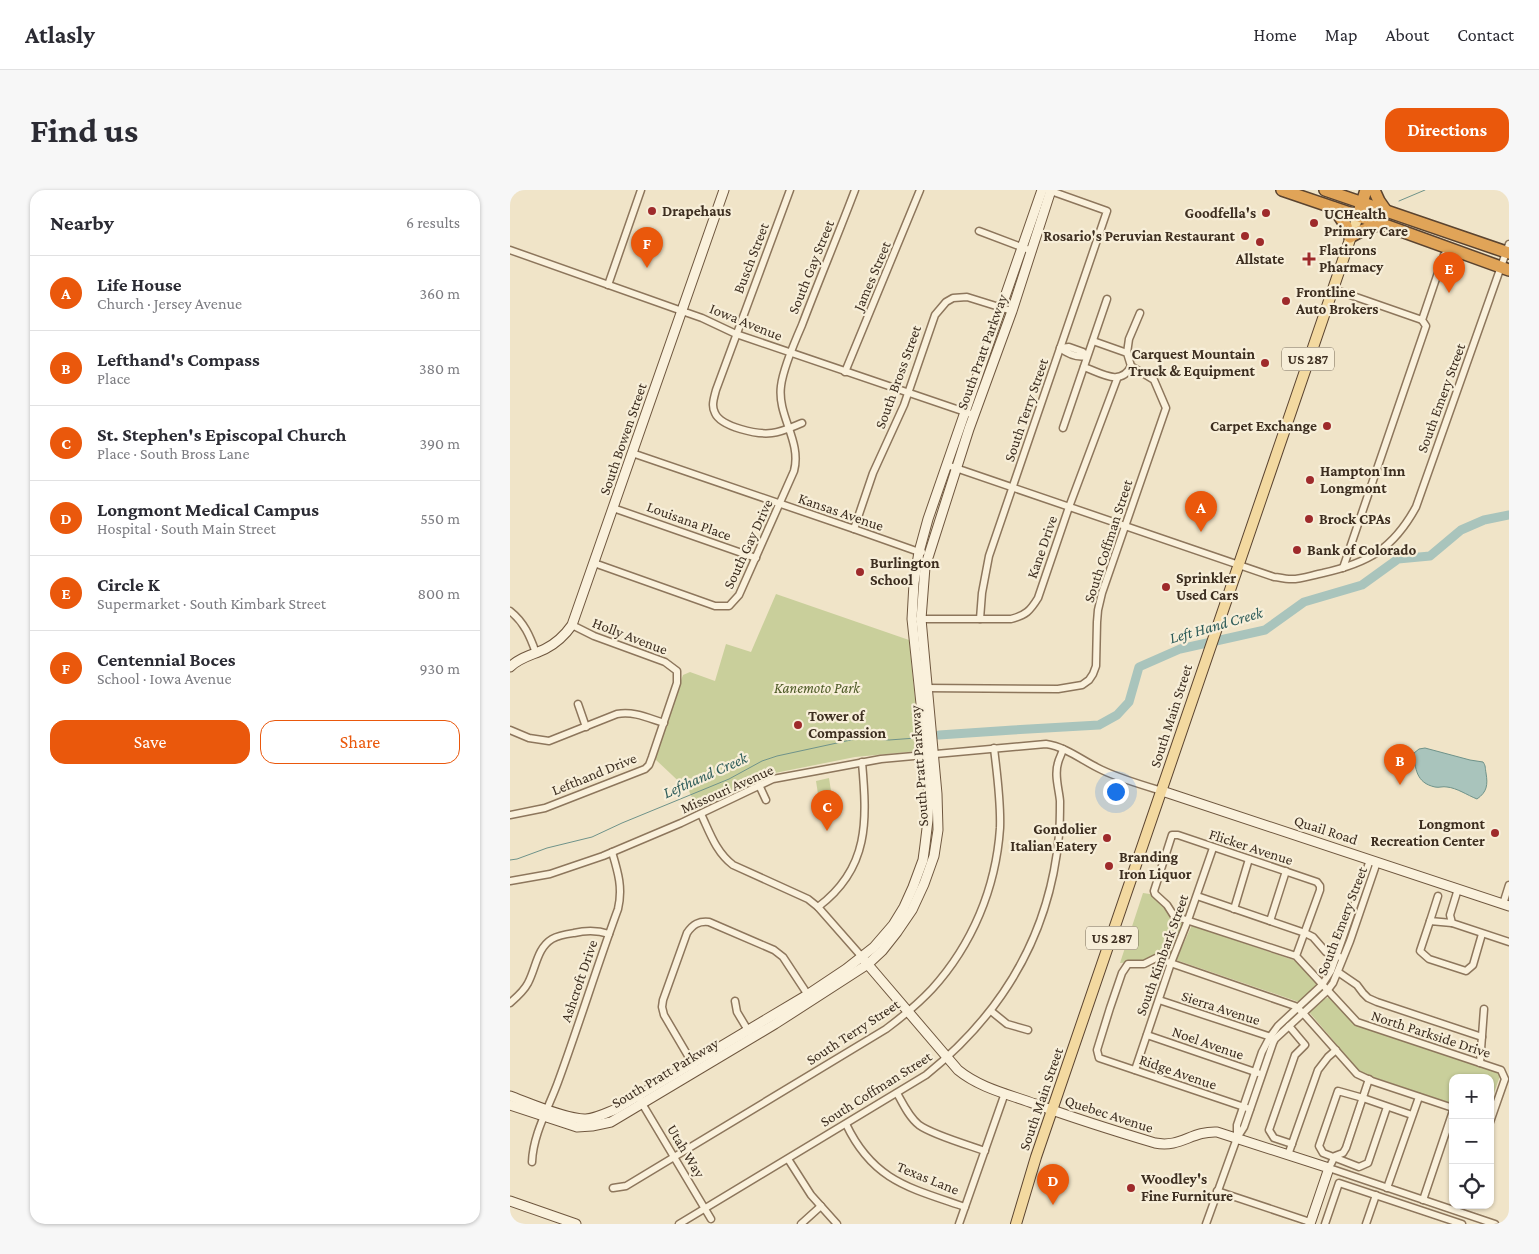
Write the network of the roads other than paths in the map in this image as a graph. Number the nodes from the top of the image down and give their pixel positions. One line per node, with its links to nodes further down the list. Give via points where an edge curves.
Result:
1 (641, 190): 24 (street)
2 (724, 190): 29 (street, South Bowen Street)
3 (790, 190): 32 (street, Busch Street)
4 (855, 190): 36 (street, South Gay Street)
5 (920, 190): 40 (street, James Street)
6 (1048, 190): 18 (street, South Pratt Parkway); 21 (street, South Pratt Parkway); 34 (street, South Terry Street, via 1107,211)
7 (1282, 190): 12 (highway)
8 (1366, 190): 11 (highway, South Main Street / US 287)
9 (1374, 190): 13 (highway)
10 (1336, 191): 11 (highway)
11 (1362, 203): 13 (highway); 14 (highway, South Main Street / US 287)
12 (1334, 208): 14 (highway); 17 (highway)
13 (1386, 211): 19 (highway)
14 (1358, 216): 15 (highway); 17 (main road, South Main Street / US 287)
15 (1382, 224): 17 (highway); 23 (highway)
16 (979, 232): 18 (street)
17 (1350, 237): 25 (main road, South Main Street / US 287)
18 (1022, 248): 21 (street); 27 (street, South Pratt Parkway)
19 (1508, 249): 23 (street, South Emery Street)
20 (510, 250): 24 (street, Iowa Avenue)
21 (1032, 251): 28 (street, South Pratt Parkway)
22 (1444, 255): 31 (street)
23 (1505, 268): 62 (street, South Emery Street, via 1416,507 1407,523 1384,548)
24 (608, 285): 29 (street, Iowa Avenue)
25 (1333, 288): 31 (street); 61 (main road, South Main Street / US 287)
26 (1107, 300): 33 (street)
27 (1001, 308): 28 (street, South Bross Street); 42 (street, South Bross Street, via 967,297 946,302 936,314); 43 (street, South Pratt Parkway)
28 (1012, 310): 44 (street, South Pratt Parkway)
29 (682, 311): 32 (street, Iowa Avenue); 48 (street, South Bowen Street)
30 (1140, 313): 35 (street)
31 (1422, 320): 62 (street, via 1426,326)
32 (736, 334): 36 (street, Iowa Avenue); 46 (street, Busch Street, via 714,398 715,413 724,422 752,432 773,433)
33 (1093, 341): 35 (street); 37 (street)
34 (1060, 348): 37 (street, via 1066,353); 51 (street, South Terry Street)
35 (1127, 353): 38 (street)
36 (791, 354): 40 (street, Iowa Avenue); 46 (street, South Gay Drive, via 780,395)
37 (1086, 356): 39 (street)
38 (1131, 366): 41 (street, Kane Drive); 55 (street, South Coffman Street, via 1154,380 1166,408)
39 (1084, 367): 41 (street); 47 (street)
40 (845, 372): 42 (street, Iowa Avenue)
41 (1117, 379): 53 (street, Kane Drive)
42 (909, 394): 43 (street, Iowa Avenue); 56 (street, South Bross Street, via 873,473)
43 (964, 412): 44 (street, Iowa Avenue); 49 (street, South Pratt Parkway)
44 (974, 415): 50 (street, South Pratt Parkway)
45 (802, 423): 46 (street, Busch Street)
46 (790, 428): 52 (street, South Gay Drive, via 796,464)
47 (1063, 428)
48 (632, 453): 52 (street, Kansas Avenue); 54 (street, South Bowen Street)
49 (947, 464): 50 (street, South Emery Street); 58 (street, South Pratt Parkway)
50 (956, 468): 51 (street, South Emery Street); 57 (street, South Pratt Parkway)
51 (1012, 487): 53 (street, South Emery Street); 65 (street, South Terry Street, via 987,563)
52 (780, 504): 56 (street, Kansas Avenue); 59 (street, South Gay Drive)
53 (1069, 507): 55 (street, South Emery Street); 65 (street, Kane Drive, via 1032,608 1011,619)
54 (613, 508): 59 (street, Louisana Place); 60 (street, South Bowen Street)
55 (1125, 526): 61 (street, South Emery Street); 70 (street, South Coffman Street, via 1098,610 1096,666 1089,680 1078,687 1058,689)
56 (854, 529): 58 (street, Kansas Avenue)
57 (929, 551): 58 (street, Kansas Avenue); 64 (street, South Pratt Parkway)
58 (918, 552): 64 (street, South Pratt Parkway)
59 (756, 558): 60 (street, South Gay Drive, via 739,595 729,606 721,607)
60 (594, 563): 66 (street, South Bowen Street)
61 (1238, 565): 62 (street, South Emery Street, via 1290,579); 80 (main road, South Main Street / US 287)
62 (1343, 568)
63 (510, 611): 67 (street, via 525,626)
64 (917, 619): 65 (street, Kane Drive); 70 (street, South Pratt Parkway)
65 (980, 619)
66 (572, 625): 67 (street, South Bowen Street, via 558,641); 69 (street, Holly Avenue, via 665,662)
67 (536, 653): 68 (street, South Bowen Street)
68 (510, 667)
69 (678, 671): 72 (street, Lefthand Drive)
70 (924, 688): 77 (street, South Pratt Parkway)
71 (578, 704): 73 (street)
72 (664, 723): 73 (street, via 626,713); 83 (street, Lefthand Drive, via 650,762 644,768 545,808)
73 (586, 727): 74 (street, via 549,741 529,738)
74 (510, 730)
75 (994, 748): 76 (street, Missouri Avenue, via 1046,744); 77 (street, Missouri Avenue); 120 (street, South Terry Street, via 1000,827 988,890 961,950 931,990)
76 (1064, 749): 80 (street, Missouri Avenue, via 1101,770); 118 (street, South Coffman Street, via 1057,769 1060,832 1045,910 1028,952)
77 (929, 755): 78 (street, Missouri Avenue); 108 (street, South Pratt Parkway, via 928,820 923,860 904,907)
78 (862, 762): 79 (street, Missouri Avenue, via 773,779); 95 (street, via 866,802 863,839 843,882)
79 (759, 785): 81 (street); 82 (street, Missouri Avenue)
80 (1162, 791): 87 (street, Quail Road); 144 (main road, South Main Street / US 287)
81 (766, 800)
82 (701, 814): 85 (street, Missouri Avenue); 95 (street, Quebec Avenue, via 725,859 797,893)
83 (510, 815)
84 (1213, 848): 86 (street, Flicker Avenue); 92 (street, South Kimbark Street); 97 (street, Flicker Avenue, via 1172,835 1154,891)
85 (612, 852): 89 (street, Missouri Avenue, via 550,874); 103 (street, Ashcroft Drive, via 621,886)
86 (1249, 859): 88 (street, Flicker Avenue); 96 (street)
87 (1374, 861): 91 (street, Quail Road); 107 (street, South Emery Street)
88 (1286, 871): 99 (street); 102 (street, Flicker Avenue, via 1320,886)
89 (510, 881)
90 (1509, 885): 94 (street)
91 (1458, 889): 94 (street, Quail Road); 101 (street, via 1450,915)
92 (1197, 896): 96 (street); 98 (street, South Kimbark Street)
93 (1438, 896): 100 (street)
94 (1506, 905)
95 (818, 907): 108 (street, Quebec Avenue)
96 (1234, 909): 99 (street)
97 (1170, 912): 98 (street, North Parkside Drive)
98 (1188, 920): 106 (street, North Parkside Drive); 109 (street, South Kimbark Street)
99 (1270, 921): 102 (street)
100 (1430, 921): 101 (street); 104 (street, via 1420,951 1429,959 1466,971 1472,965)
101 (1452, 923): 104 (street)
102 (1305, 933): 106 (street); 107 (street, via 1326,952)
103 (609, 934): 116 (street, via 591,930 557,937 545,944 527,985); 145 (street, Ashcroft Drive)
104 (1482, 934): 105 (street)
105 (1509, 942)
106 (1296, 956): 111 (street, North Parkside Drive)
107 (1340, 957): 110 (street, South Emery Street); 111 (street, South Emery Street)
108 (865, 961): 113 (street, South Pratt Parkway); 120 (street, Quebec Avenue)
109 (1171, 963): 114 (street, South Kimbark Street); 119 (street); 131 (street, Ridge Avenue, via 1156,958 1144,964 1128,964 1110,1008 1097,1050 1099,1058)
110 (1338, 972): 112 (street, South Emery Street); 125 (street, North Parkside Drive, via 1358,985 1368,998)
111 (1322, 985): 112 (street, North Parkside Drive); 119 (street, South Emery Street)
112 (1327, 991): 119 (street, South Emery Street); 129 (street, North Parkside Drive, via 1357,1022)
113 (809, 998): 123 (street, South Pratt Parkway); 130 (street, via 774,950 709,922 696,923 687,933 662,1008)
114 (1159, 1000): 124 (street, South Kimbark Street); 126 (street, Sierra Avenue)
115 (735, 1001): 123 (street, via 737,1012)
116 (510, 1003)
117 (1484, 1009): 125 (street)
118 (991, 1011): 122 (street, via 1007,1024); 128 (street, South Coffman Street)
119 (1301, 1011): 121 (street, South Emery Street); 126 (street, South Emery Street, via 1278,1026); 127 (street)
120 (908, 1012): 128 (street, Quebec Avenue); 154 (street, South Terry Street, via 878,1034)
121 (1289, 1026): 126 (street, South Emery Street); 151 (street, via 1305,1045 1295,1055 1269,1130 1274,1138)
122 (1028, 1030)
123 (750, 1034): 130 (street, South Pratt Parkway)
124 (1147, 1036): 131 (street, South Kimbark Street); 132 (street, Noel Avenue)
125 (1482, 1037): 129 (street)
126 (1272, 1038): 132 (street, South Emery Street)
127 (1336, 1050): 133 (street, via 1357,1074); 151 (street, via 1318,1070)
128 (948, 1058): 134 (street, South Coffman Street); 135 (street, Quebec Avenue, via 969,1078)
129 (1480, 1063): 148 (street, North Parkside Drive, via 1501,1070 1505,1079)
130 (695, 1067): 139 (street, South Pratt Parkway)
131 (1135, 1070): 142 (street, Ridge Avenue)
132 (1259, 1073): 142 (street, South Emery Street)
133 (1369, 1079): 137 (street); 138 (street)
134 (897, 1093): 149 (street, South Coffman Street); 152 (street, via 919,1125)
135 (1005, 1094): 144 (street, Quebec Avenue); 152 (street)
136 (510, 1096): 145 (street, South Pratt Parkway)
137 (1418, 1096): 143 (street); 146 (street)
138 (1363, 1098): 141 (street); 155 (street, via 1346,1148); 155 (street, via 1338,1091 1319,1146 1323,1153)
139 (640, 1099): 145 (street, South Pratt Parkway, via 586,1119); 154 (street, Utah Way)
140 (510, 1106): 145 (street, South Pratt Parkway)
141 (1387, 1107): 146 (street); 155 (street, via 1368,1163 1359,1167)
142 (1247, 1108): 150 (street, South Emery Street, via 1244,1127)
143 (1449, 1108)
144 (1053, 1110): 150 (street, Quebec Avenue, via 1164,1145 1208,1132); 177 (main road, South Main Street / US 287)
145 (546, 1113): 157 (street, Ashcroft Drive)
146 (1412, 1115): 160 (street)
147 (1450, 1119): 163 (street)
148 (1491, 1119)
149 (846, 1124): 156 (street, South Coffman Street); 167 (street, Texas Lane, via 879,1170 906,1186)
150 (1237, 1138): 153 (street, Quebec Avenue); 161 (street, South Emery Street)
151 (1292, 1144): 153 (street)
152 (985, 1151): 167 (street)
153 (1288, 1155): 158 (street, Quebec Avenue)
154 (674, 1156): 159 (street, South Terry Street, via 626,1186); 168 (street, Utah Way)
155 (1335, 1156): 158 (street)
156 (788, 1158): 165 (street); 168 (street, South Coffman Street)
157 (532, 1162)
158 (1329, 1168): 160 (street, Quebec Avenue); 171 (street)
159 (613, 1188)
160 (1387, 1188): 163 (street, Quebec Avenue)
161 (1217, 1191): 171 (street); 178 (street, South Emery Street)
162 (1376, 1195): 179 (street, via 1339,1183); 180 (street); 181 (street)
163 (1423, 1200): 166 (street, Quebec Avenue)
164 (510, 1201): 172 (street)
165 (821, 1206): 174 (street); 175 (street)
166 (1449, 1206)
167 (965, 1207): 176 (street)
168 (705, 1209): 170 (street, Utah Way); 173 (street, South Coffman Street)
169 (1461, 1209): 182 (street, Quebec Avenue)
170 (711, 1219)
171 (1310, 1223)
172 (576, 1224)
173 (679, 1224)
174 (802, 1224)
175 (838, 1224)
176 (959, 1224)
177 (1016, 1224)
178 (1206, 1224)
179 (1325, 1224)
180 (1366, 1224)
181 (1462, 1224)
182 (1495, 1224)

